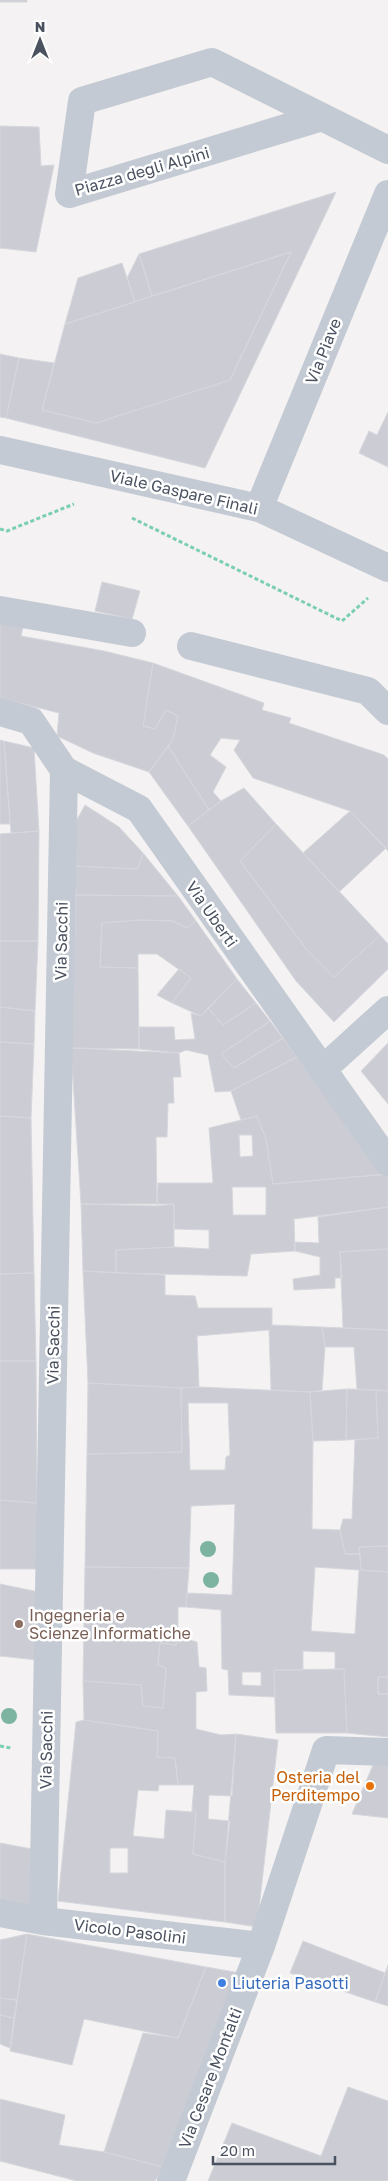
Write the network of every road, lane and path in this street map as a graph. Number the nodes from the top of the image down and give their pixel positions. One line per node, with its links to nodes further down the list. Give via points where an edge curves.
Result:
1 (322, 117): 1 (street, Piazza degli Alpini, via 212,62 82,101 69,194); 2 (street, Piazza degli Alpini)
2 (388, 150)
3 (388, 194): 6 (street, Via Piave)
4 (0, 450): 6 (street, Viale Gaspare Finali)
5 (80, 501): 8 (path, via 7,530)
6 (259, 508): 9 (street, Viale Gaspare Finali)
7 (123, 515): 10 (path, via 342,622)
8 (0, 529)
9 (388, 568)
10 (374, 592)
11 (0, 610): 12 (street)
12 (132, 633)
13 (191, 646): 14 (street, via 368,691)
14 (388, 711)
15 (0, 712): 16 (street, Via Uberti, via 31,720)
16 (64, 770): 18 (street, Via Uberti, via 139,809); 22 (street, Via Sacchi)
17 (388, 1010): 18 (street)
18 (322, 1070): 19 (street, Via Uberti)
19 (388, 1162)
20 (388, 1752): 23 (street, Via Cesare Montalti, via 326,1750)
21 (0, 1913): 22 (street, Vicolo Pasolini)
22 (43, 1921): 23 (street, Vicolo Pasolini)
23 (261, 1946): 24 (street, Via Cesare Montalti)
24 (171, 2181)

